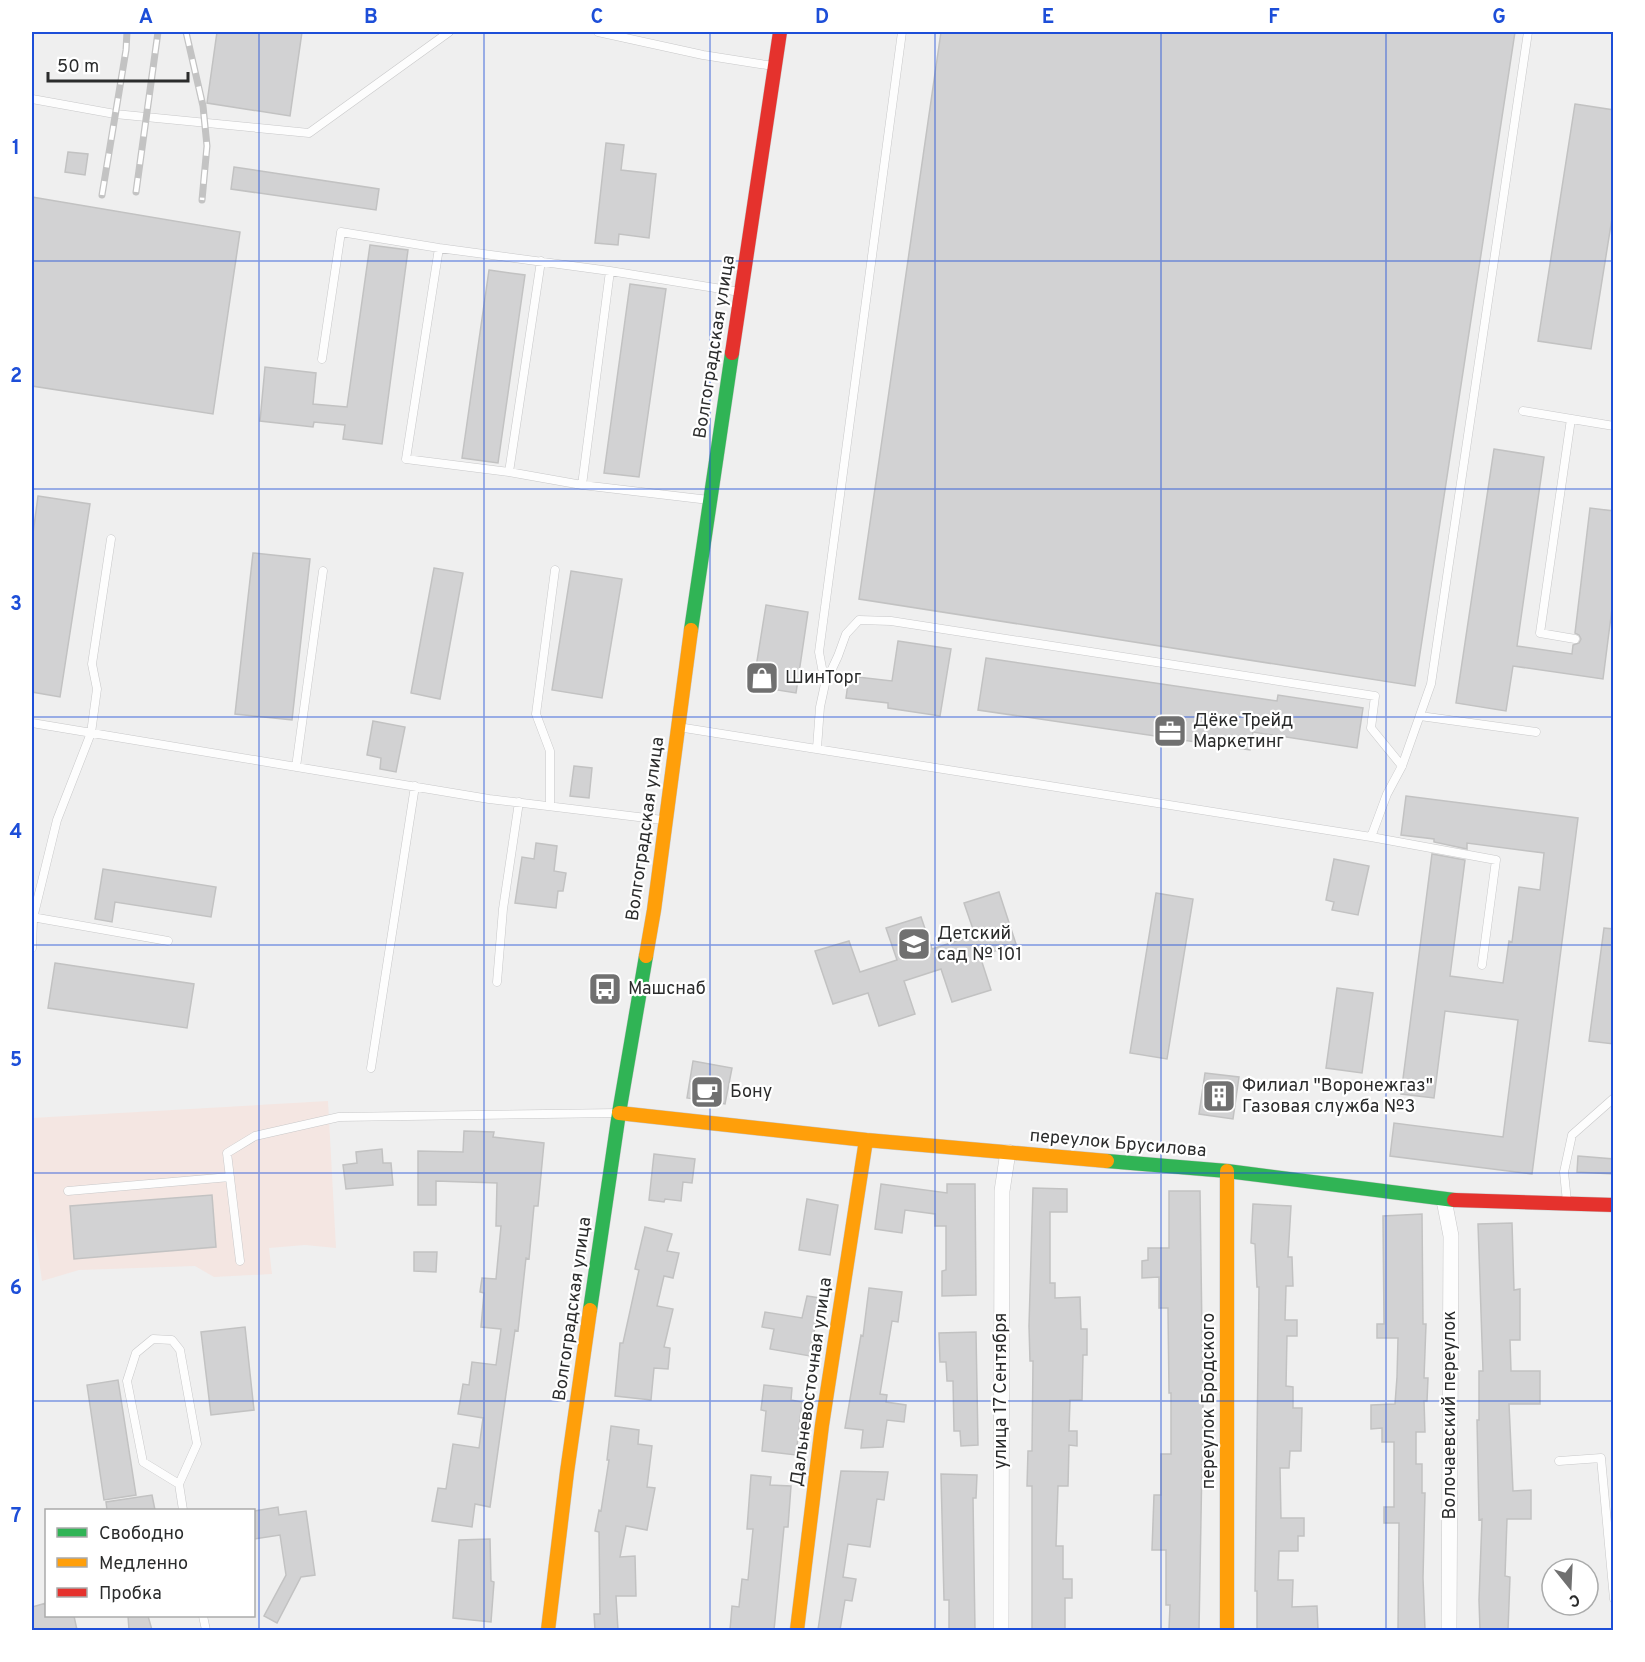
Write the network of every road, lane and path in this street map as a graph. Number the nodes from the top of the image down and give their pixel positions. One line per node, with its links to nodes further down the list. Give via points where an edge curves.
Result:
1 (449, 32): 7 (lane, via 309,133 115,114)
2 (598, 32): 6 (lane)
3 (780, 32): 6 (street, Волгоградская улица)
4 (902, 32): 23 (lane, via 819,652)
5 (1528, 32): 24 (lane, via 1431,684)
6 (775, 67): 11 (street, Волгоградская улица)
7 (32, 99)
8 (439, 248): 9 (lane); 12 (lane, via 341,232); 16 (lane, via 406,459)
9 (541, 261): 10 (lane); 16 (lane)
10 (610, 271): 11 (lane); 17 (lane)
11 (742, 292): 18 (street, Волгоградская улица)
12 (322, 359)
13 (1523, 411): 14 (lane)
14 (1570, 419): 15 (lane); 22 (lane, via 1540,633)
15 (1614, 426)
16 (509, 472): 17 (lane)
17 (582, 485): 18 (lane)
18 (710, 500): 26 (street, Волгоградская улица)
19 (111, 539): 28 (lane, via 92,664 97,689)
20 (555, 570): 34 (lane, via 536,714 550,751)
21 (322, 571): 31 (lane)
22 (1575, 639)
23 (825, 684): 29 (lane); 30 (lane, via 846,634 859,620 891,621 1375,696 1371,728)
24 (1420, 716): 27 (lane); 30 (lane)
25 (32, 723): 28 (lane)
26 (677, 727): 29 (lane); 35 (street, Волгоградская улица)
27 (1536, 732)
28 (91, 733): 31 (lane); 37 (lane, via 57,820)
29 (817, 748): 36 (lane)
30 (1402, 766): 36 (lane)
31 (296, 767): 32 (lane)
32 (415, 786): 33 (lane); 42 (lane)
33 (519, 802): 34 (lane); 41 (lane)
34 (550, 806): 35 (lane)
35 (665, 820): 44 (street, Волгоградская улица, via 654,910)
36 (1371, 837): 40 (lane, via 1496,860)
37 (32, 917): 38 (lane); 39 (lane)
38 (168, 941)
39 (32, 948)
40 (1482, 965)
41 (497, 982)
42 (371, 1068)
43 (1614, 1098): 51 (lane, via 1572,1135 1564,1172)
44 (619, 1113): 45 (street, переулок Брусилова); 48 (lane, via 339,1117 255,1136 227,1153); 58 (street, Волгоградская улица)
45 (866, 1140): 46 (street, переулок Брусилова); 59 (street, Дальневосточная улица, via 822,1425)
46 (1008, 1152): 47 (street, переулок Брусилова); 60 (street, улица 17 Сентября, via 1002,1191)
47 (1227, 1171): 50 (street, переулок Брусилова); 61 (street, переулок Бродского)
48 (230, 1177): 49 (lane); 53 (lane)
49 (68, 1191)
50 (1444, 1200): 51 (street, переулок Брусилова); 62 (street, Волочаевский переулок, via 1451,1236)
51 (1568, 1203): 52 (street, переулок Брусилова)
52 (1614, 1204)
53 (240, 1261)
54 (1558, 1461): 57 (lane, via 1601,1458)
55 (179, 1484): 55 (lane, via 197,1444 180,1350 172,1340 153,1339 136,1353 127,1381 143,1462); 56 (lane)
56 (183, 1509)
57 (1614, 1599)
58 (548, 1630)
59 (797, 1630)
60 (1001, 1630)
61 (1227, 1630)
62 (1449, 1630)

